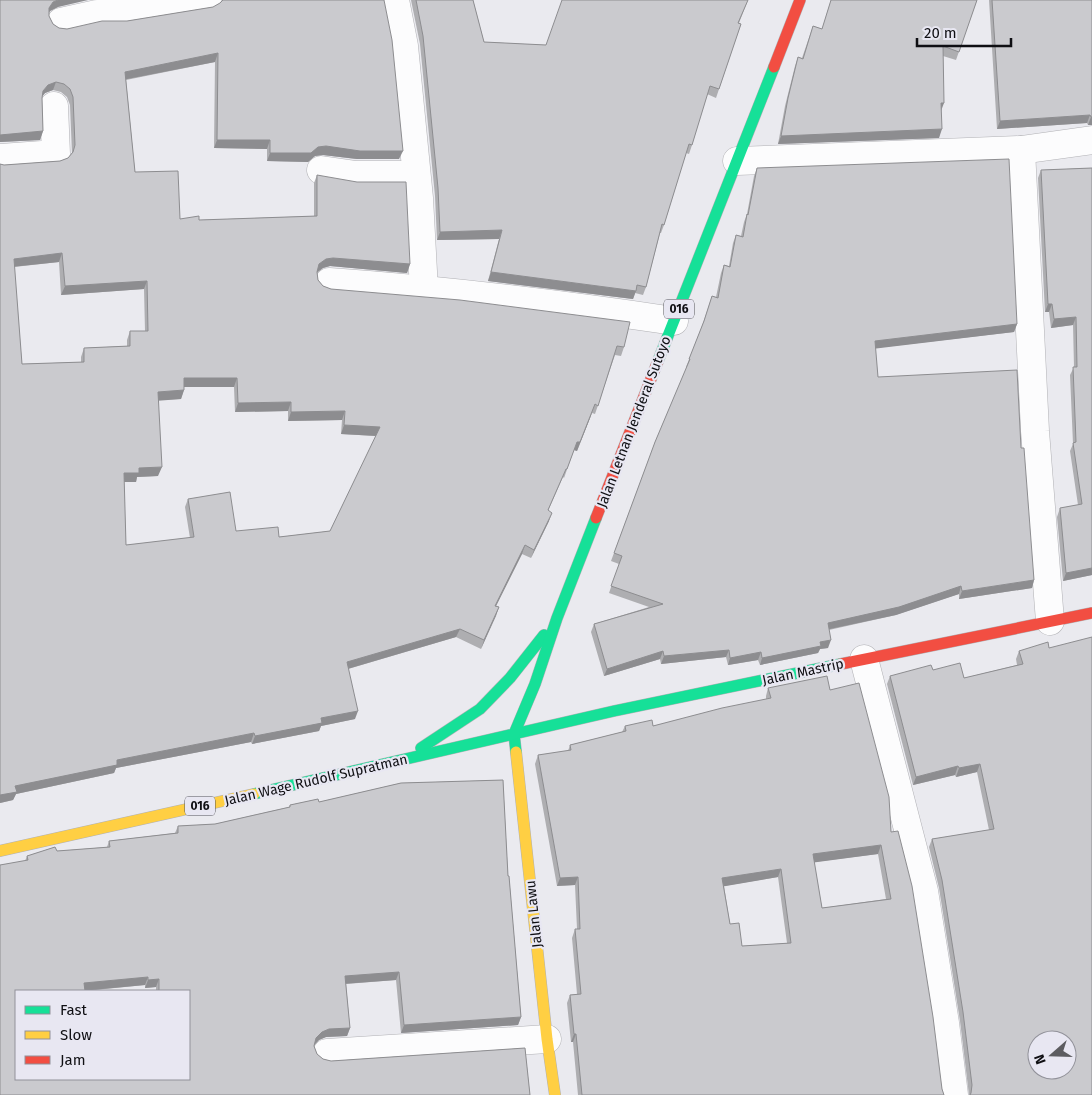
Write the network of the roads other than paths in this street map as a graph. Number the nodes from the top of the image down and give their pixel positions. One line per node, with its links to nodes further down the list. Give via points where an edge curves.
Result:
1 (207, 0): 4 (street)
2 (396, 0): 12 (street, via 404,46)
3 (800, 0): 10 (main road, Jalan Letnan Jenderal Sutoyo / 016)
4 (121, 7): 5 (street)
5 (61, 22)
6 (54, 106): 9 (street, via 56,154)
7 (1092, 140): 8 (street)
8 (1021, 150): 10 (street); 18 (street, via 1035,431)
9 (0, 158)
10 (737, 161): 15 (main road, Jalan Letnan Jenderal Sutoyo / 016)
11 (321, 170): 12 (street, via 356,175)
12 (416, 174): 14 (street)
13 (329, 282): 14 (street)
14 (424, 290): 15 (street)
15 (674, 321): 17 (main road, Jalan Letnan Jenderal Sutoyo / 016)
16 (1092, 613): 18 (main road, Jalan Mastrip)
17 (557, 618): 20 (main road, Jalan Letnan Jenderal Sutoyo / 016); 21 (main road, 016, via 510,678 480,709)
18 (1050, 621): 19 (main road, Jalan Mastrip)
19 (864, 660): 20 (main road, Jalan Mastrip); 26 (street, via 924,891)
20 (514, 734): 21 (main road, Jalan Wage Rudolf Supratman / 016); 23 (main road, Jalan Lawu)
21 (401, 761): 22 (main road, Jalan Wage Rudolf Supratman / 016)
22 (0, 850)
23 (547, 1039): 24 (street); 25 (main road, Jalan Lawu)
24 (327, 1053)
25 (555, 1095)
26 (954, 1095)

